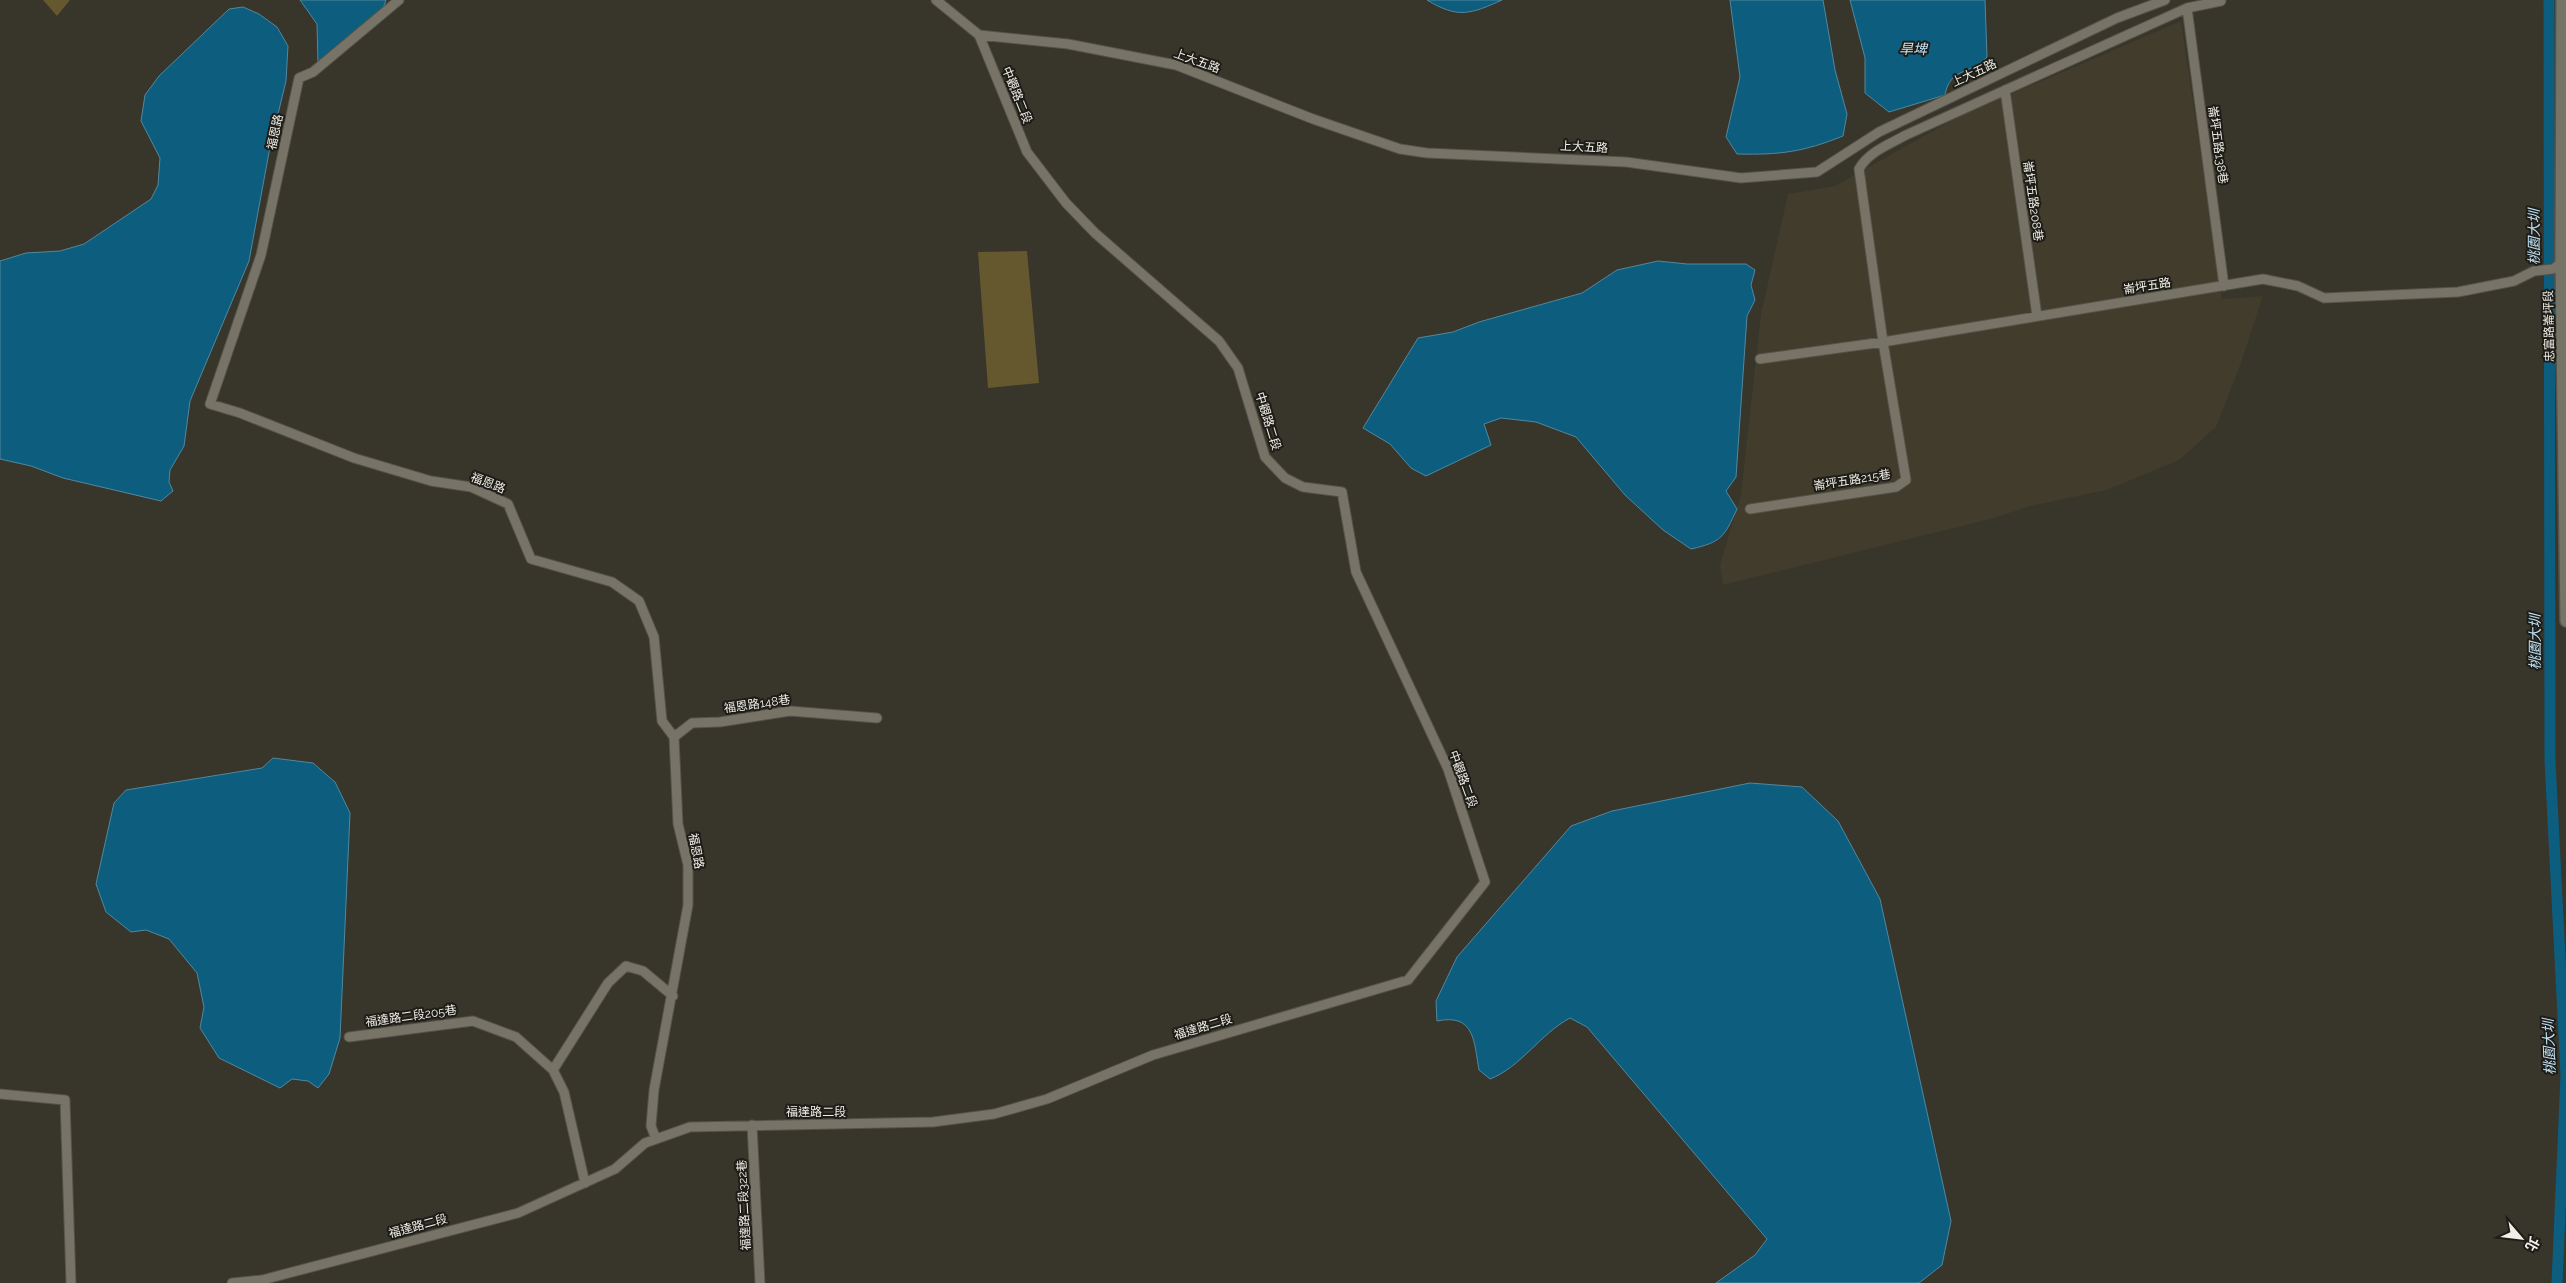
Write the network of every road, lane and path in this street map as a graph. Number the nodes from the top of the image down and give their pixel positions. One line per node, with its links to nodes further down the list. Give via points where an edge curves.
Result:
1 (399, 0): 20 (street, 福恩路, via 314,72 300,78 261,255 210,404 354,458 431,481 471,487 508,504 531,559 612,582 639,601 654,637 662,721)
2 (936, 0): 7 (street, 中觀路二段)
3 (2164, 0): 9 (street, 上大五路, via 2117,18 1879,132)
4 (2562, 0): 11 (street, 忠富路崙坪段)
5 (2221, 1): 6 (street)
6 (2187, 8): 8 (street); 12 (street, 崙坪五路138巷)
7 (979, 35): 9 (street, 上大五路, via 1068,44 1176,65 1313,119 1400,149 1427,153 1626,162 1741,178 1817,172); 21 (street, 中觀路二段, via 1027,152 1066,203 1095,233 1219,341 1238,368 1265,457 1285,478 1303,487 1342,492 1356,572 1448,770 1485,882)
8 (2005, 90): 10 (street, via 1906,135); 14 (street, 崙坪五路208巷)
9 (1854, 149): 10 (street)
10 (1873, 154): 15 (street, via 1859,169)
11 (2560, 264): 12 (street, 崙坪五路, via 2514,281 2458,292 2324,298 2298,286 2263,279); 13 (street, 忠富路崙坪段)
12 (2224, 286): 14 (street, 崙坪五路)
13 (2565, 295): 18 (street, 忠富路崙坪段)
14 (2037, 316): 15 (street, 崙坪五路)
15 (1883, 342): 16 (street, 崙坪五路); 17 (street, 崙坪五路215巷, via 1906,480 1896,487)
16 (1760, 359)
17 (1750, 509)
18 (2566, 621)
19 (877, 718): 20 (street, 福恩路148巷, via 790,711 692,723)
20 (674, 737): 22 (street, 福恩路, via 678,824 688,865 688,905)
21 (1408, 980): 26 (street, 福達路二段, via 1152,1055 1047,1099 994,1114 916,1123)
22 (673, 996): 24 (street, via 643,971 626,966 608,983); 27 (street, 福恩路, via 654,1090 651,1126)
23 (349, 1037): 24 (street, 福達路二段205巷, via 474,1021 516,1037)
24 (552, 1070): 28 (street, 福達路二段205巷, via 564,1092)
25 (0, 1094): 29 (street, via 65,1100)
26 (752, 1125): 27 (street, 福達路二段, via 690,1127); 31 (street, 福達路二段322巷)
27 (656, 1139): 28 (street, 福達路二段, via 646,1143 615,1169)
28 (585, 1182): 30 (street, 福達路二段, via 518,1213 262,1280)
29 (71, 1283)
30 (232, 1283)
31 (760, 1283)

